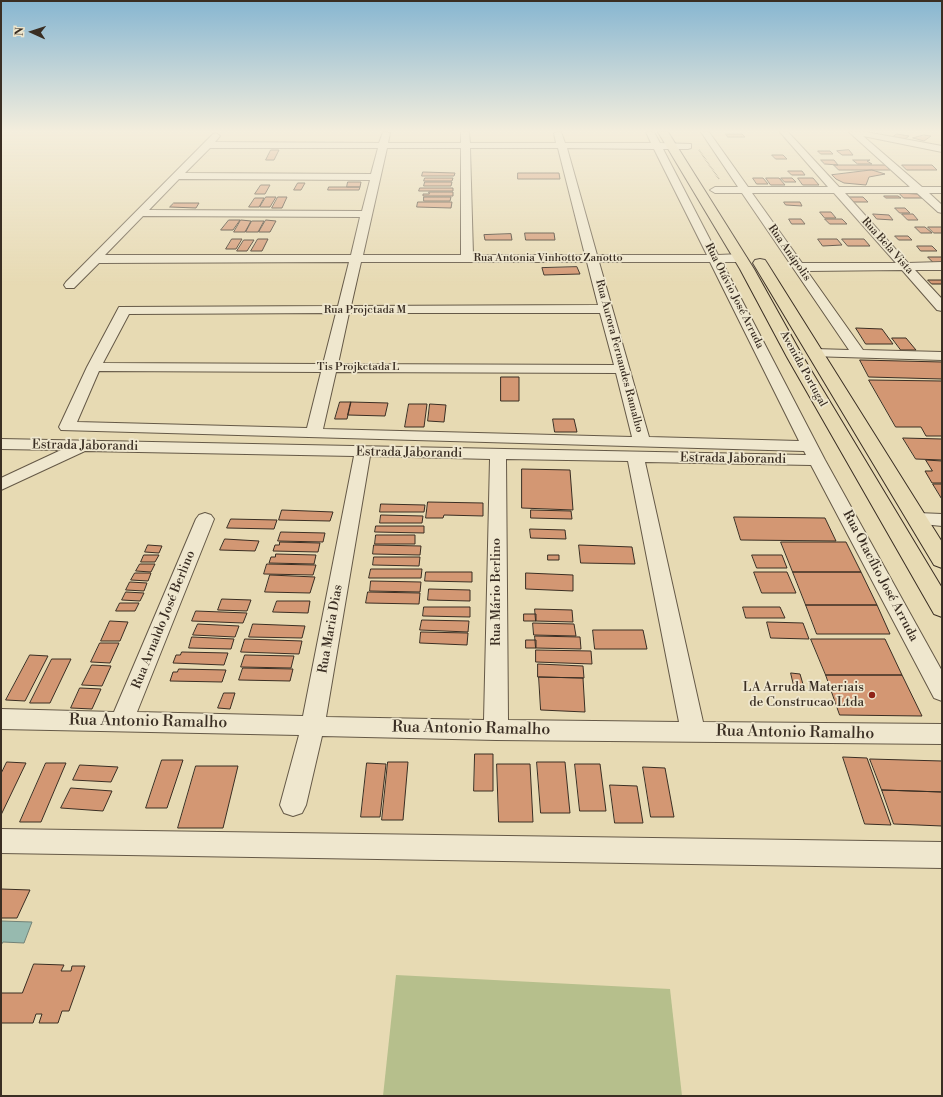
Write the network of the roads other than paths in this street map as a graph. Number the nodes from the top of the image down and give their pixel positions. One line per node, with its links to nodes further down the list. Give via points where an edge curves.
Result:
1 (170, 183): 17 (street)
2 (373, 183): 18 (street)
3 (466, 183): 24 (street)
4 (571, 183): 19 (street, Rua Aurora Fernandes Ramalho)
5 (688, 183): 20 (street, Rua Otávio José Arruda)
6 (697, 183): 21 (main road, Avenida Portugal)
7 (709, 183): 11 (main road, Avenida Portugal)
8 (740, 183): 12 (street, Rua Anápolis)
9 (830, 183): 13 (street, Rua Bela Vista)
10 (911, 183): 14 (street)
11 (715, 190): 12 (street); 32 (main road, Avenida Portugal)
12 (745, 190): 13 (street); 25 (street, Rua Anápolis)
13 (836, 190): 14 (street); 26 (street, Rua Bela Vista)
14 (919, 190): 15 (street); 16 (street)
15 (942, 190)
16 (942, 210)
17 (140, 213): 18 (street); 22 (street)
18 (366, 214): 23 (street)
19 (592, 258): 20 (street, Rua Antonia Vinhotto Zanotto); 24 (street, Rua Antonia Vinhotto Zanotto); 30 (street, Rua Aurora Fernandes Ramalho)
20 (715, 258): 21 (street, Rua Antonia Vinhotto Zanotto); 43 (street, Rua Otávio José Arruda)
21 (741, 258): 51 (main road, Avenida Portugal)
22 (95, 259): 23 (street, Rua Antonia Vinhotto Zanotto); 28 (street)
23 (355, 259): 24 (street, Rua Antonia Vinhotto Zanotto); 31 (street)
24 (467, 259)
25 (798, 266): 26 (street); 33 (street, Rua Anápolis)
26 (905, 266): 27 (street); 29 (street, Rua Bela Vista)
27 (942, 266)
28 (70, 284)
29 (942, 307)
30 (606, 309): 31 (street, Rua Projetada M); 37 (street, Rua Aurora Fernandes Ramalho)
31 (342, 310): 35 (street, Rua Projetada M, via 124,310); 36 (street)
32 (815, 353): 33 (street); 47 (main road, Avenida Portugal)
33 (859, 354): 34 (street)
34 (942, 356)
35 (94, 367): 36 (street, Tis Projketada L); 38 (street, via 67,427)
36 (329, 367): 37 (street, Tis Projketada L); 38 (street)
37 (622, 369): 41 (street, Rua Aurora Fernandes Ramalho)
38 (314, 433): 41 (street)
39 (1, 444): 40 (street, Estrada Jaborandi)
40 (84, 446): 42 (street, Estrada Jaborandi); 45 (street)
41 (639, 450): 43 (street, Estrada Jaborandi); 44 (street, Estrada Jaborandi); 57 (street, Rua Aurora Fernandes Ramalho)
42 (364, 451): 44 (street, Estrada Jaborandi); 55 (street, Rua Maria Dias)
43 (814, 453): 52 (street, Rua Otacílio José Arruda)
44 (498, 455): 56 (street, Rua Mário Berlino)
45 (1, 485)
46 (205, 519): 54 (street, Rua Arnaldo José Berlino)
47 (918, 519): 48 (street); 49 (main road, Avenida Portugal)
48 (942, 520)
49 (935, 539): 50 (main road, Avenida Portugal)
50 (942, 560)
51 (942, 608)
52 (942, 692)
53 (1, 719): 54 (street, Rua Antonio Ramalho)
54 (122, 721): 55 (street, Rua Antonio Ramalho)
55 (313, 725): 56 (street, Rua Antonio Ramalho); 59 (street, Rua Maria Dias)
56 (496, 730): 57 (street, Rua Antonio Ramalho)
57 (693, 732): 58 (street, Rua Antonio Ramalho)
58 (942, 734)
59 (293, 805)
60 (1, 841): 61 (street)
61 (942, 855)

